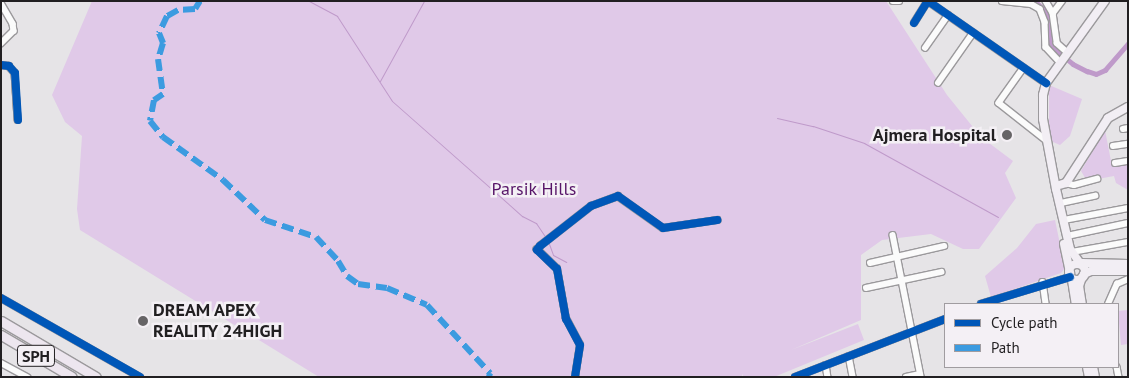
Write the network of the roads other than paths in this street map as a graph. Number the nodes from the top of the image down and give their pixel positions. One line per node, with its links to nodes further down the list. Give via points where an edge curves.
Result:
1 (893, 1): 2 (street)
2 (899, 1)
3 (1002, 1): 15 (street, via 1031,4 1040,9 1045,22 1046,48)
4 (1046, 1): 8 (street)
5 (1062, 1): 8 (street)
6 (1106, 1): 14 (main road)
7 (1, 3): 12 (street, via 14,31)
8 (1053, 13): 14 (street, via 1057,43)
9 (948, 15): 10 (street, via 928,1); 11 (street); 13 (street)
10 (914, 23)
11 (973, 33): 17 (street); 18 (street)
12 (1, 44)
13 (925, 48)
14 (1068, 53): 15 (main road)
15 (1062, 62): 19 (main road)
16 (1, 65): 21 (street, via 9,66 15,73)
17 (1024, 68): 19 (street); 22 (street, via 999,103)
18 (938, 83)
19 (1046, 83): 22 (main road, via 1042,106)
20 (1128, 107): 28 (main road, via 1108,118)
21 (18, 120)
22 (1046, 140): 29 (main road)
23 (1128, 144): 24 (street)
24 (1113, 146)
25 (1128, 161): 26 (street)
26 (1115, 163)
27 (1097, 179): 28 (street, via 1074,185)
28 (1066, 183): 29 (main road)
29 (1056, 187): 31 (main road); 48 (main road, via 1054,193)
30 (1095, 196): 31 (street)
31 (1061, 204): 34 (main road)
32 (1128, 208): 34 (street)
33 (717, 220): 72 (street, via 663,228 618,196 591,206 537,250 558,268 566,319 580,345)
34 (1064, 220): 37 (main road)
35 (1128, 223): 37 (street)
36 (893, 235): 41 (street)
37 (1068, 236): 40 (main road)
38 (1128, 242): 40 (street)
39 (944, 246): 41 (street)
40 (1072, 252): 43 (main road)
41 (898, 257): 42 (street); 50 (street)
42 (870, 263)
43 (1081, 263): 44 (main road); 47 (main road, via 1085,267); 48 (main road)
44 (1128, 264)
45 (1128, 271): 47 (main road, via 1091,271)
46 (941, 272): 50 (street)
47 (1083, 276): 48 (main road); 57 (main road, via 1079,286)
48 (1071, 277): 51 (street); 56 (main road)
49 (1128, 279): 58 (street, via 1117,284)
50 (902, 280): 52 (street); 61 (street)
51 (1043, 282): 54 (street); 55 (street)
52 (866, 288)
53 (1, 298): 71 (street)
54 (984, 303)
55 (1046, 303)
56 (1076, 303)
57 (1082, 303)
58 (1108, 303)
59 (944, 319): 61 (street)
60 (1, 321): 70 (highway, SPH)
61 (912, 332): 63 (street); 67 (street)
62 (1, 336): 69 (highway, SPH)
63 (849, 356): 65 (street); 75 (street)
64 (1, 363): 68 (street)
65 (826, 365): 66 (street); 74 (street)
66 (804, 375): 73 (street)
67 (921, 375): 76 (street)
68 (27, 377)
69 (72, 377)
70 (96, 377)
71 (140, 377)
72 (575, 377)
73 (795, 377)
74 (828, 377)
75 (853, 377)
76 (906, 377)

